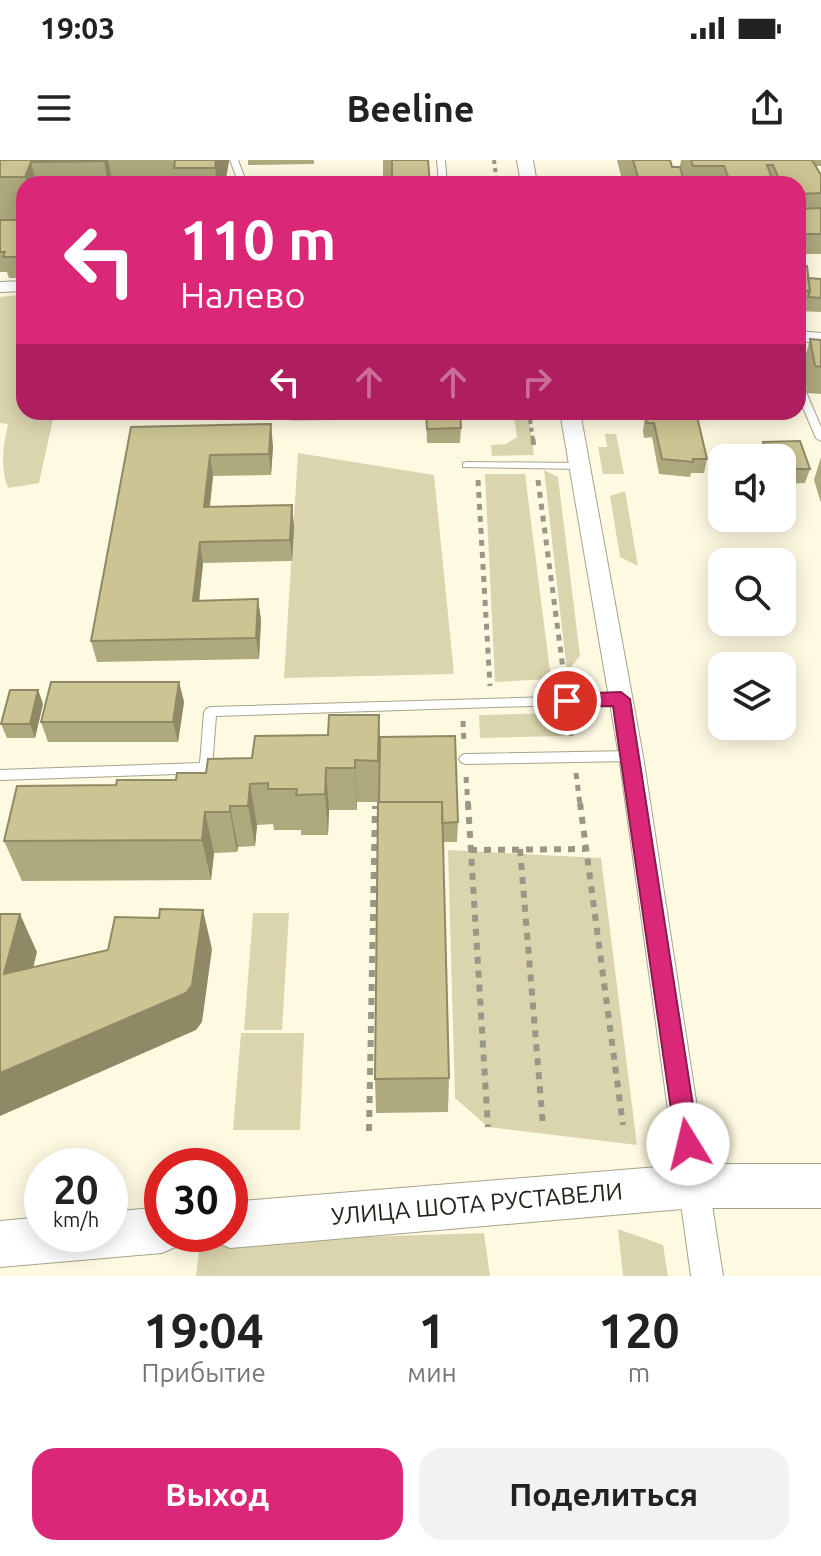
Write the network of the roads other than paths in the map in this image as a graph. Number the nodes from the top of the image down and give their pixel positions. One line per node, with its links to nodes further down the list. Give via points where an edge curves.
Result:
1 (806, 403): 3 (lane)
2 (571, 420): 5 (street)
3 (821, 438)
4 (472, 465): 5 (lane)
5 (580, 466): 6 (street)
6 (621, 699): 7 (street); 9 (lane, via 210,712 206,768)
7 (631, 756): 8 (lane); 10 (street)
8 (465, 759)
9 (0, 775)
10 (694, 1186): 11 (street, УЛИЦА ШОТА РУСТАВЕЛИ); 12 (street, УЛИЦА ШОТА РУСТАВЕЛИ); 15 (street)
11 (821, 1186)
12 (248, 1223)
13 (144, 1232): 14 (street)
14 (0, 1244)
15 (707, 1276)

